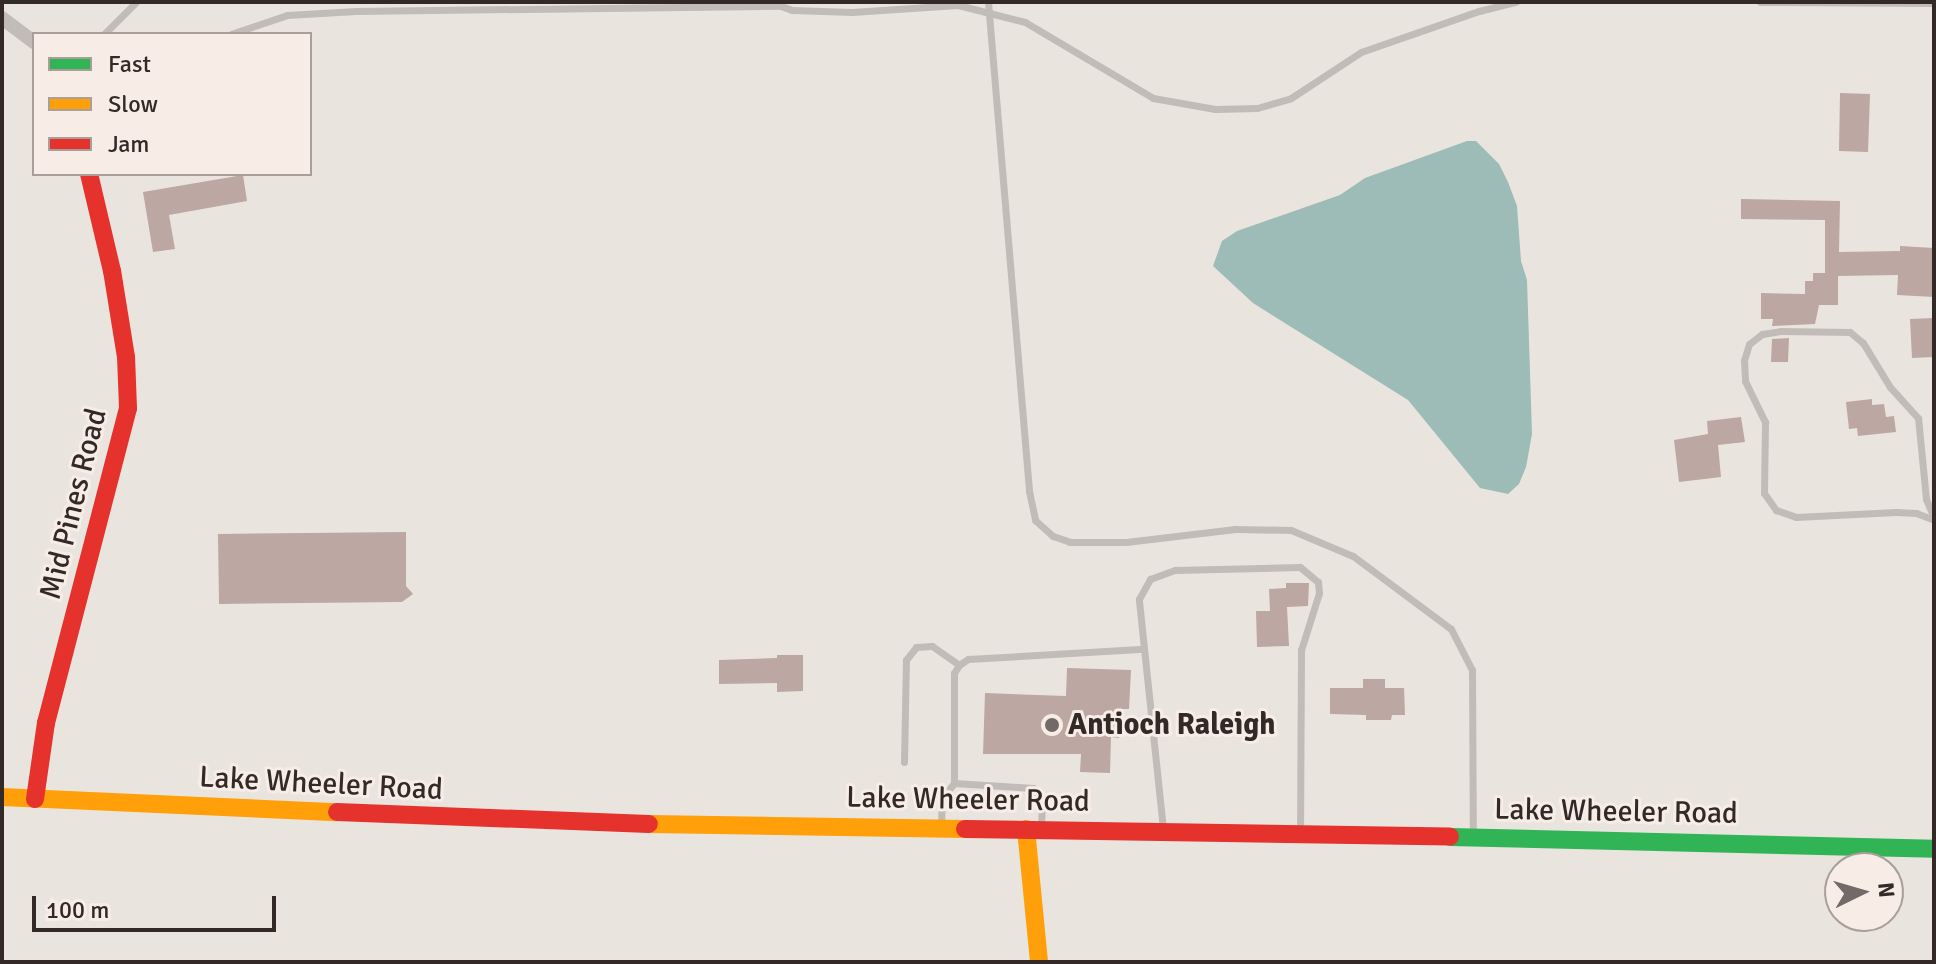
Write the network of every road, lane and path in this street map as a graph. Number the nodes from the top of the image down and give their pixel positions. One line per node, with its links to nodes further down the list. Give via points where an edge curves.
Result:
1 (136, 2): 8 (lane)
2 (1516, 2): 6 (lane, via 1361,52 1291,98 1229,109 1153,98 1025,22)
3 (1760, 2): 4 (lane)
4 (1934, 3)
5 (782, 4): 6 (lane, via 792,10 852,12); 9 (lane, via 356,11 287,15)
6 (989, 7): 23 (lane, via 1035,520 1070,542 1126,542 1235,529 1291,530 1353,556 1451,629 1472,670)
7 (2, 18): 10 (street)
8 (106, 32)
9 (237, 32)
10 (32, 40)
11 (89, 176): 18 (street, Mid Pines Road, via 112,271 128,408 46,723)
12 (1934, 519): 12 (lane, via 1896,512 1796,517 1776,510 1764,493 1765,422 1745,381 1749,344 1762,334 1781,331 1850,332 1863,343 1890,387 1918,418 1926,499)
13 (1144, 649): 14 (lane, via 968,659); 21 (lane); 22 (lane, via 1139,599 1150,579 1175,570 1210,568 1300,567 1310,572 1319,593 1301,650)
14 (959, 665): 15 (lane, via 932,646 916,647 906,660); 16 (lane, via 954,673)
15 (904, 762)
16 (954, 783): 19 (lane, via 942,798); 20 (lane, via 1033,788 1042,805)
17 (2, 797): 18 (street, Lake Wheeler Road)
18 (35, 799): 19 (street, Lake Wheeler Road, via 509,821)
19 (941, 827): 20 (street, Lake Wheeler Road)
20 (1034, 830): 21 (street, Lake Wheeler Road); 25 (street)
21 (1163, 833): 22 (street, Lake Wheeler Road)
22 (1300, 835): 23 (street, Lake Wheeler Road)
23 (1473, 837): 24 (street, Lake Wheeler Road)
24 (1934, 849)
25 (1039, 962)

